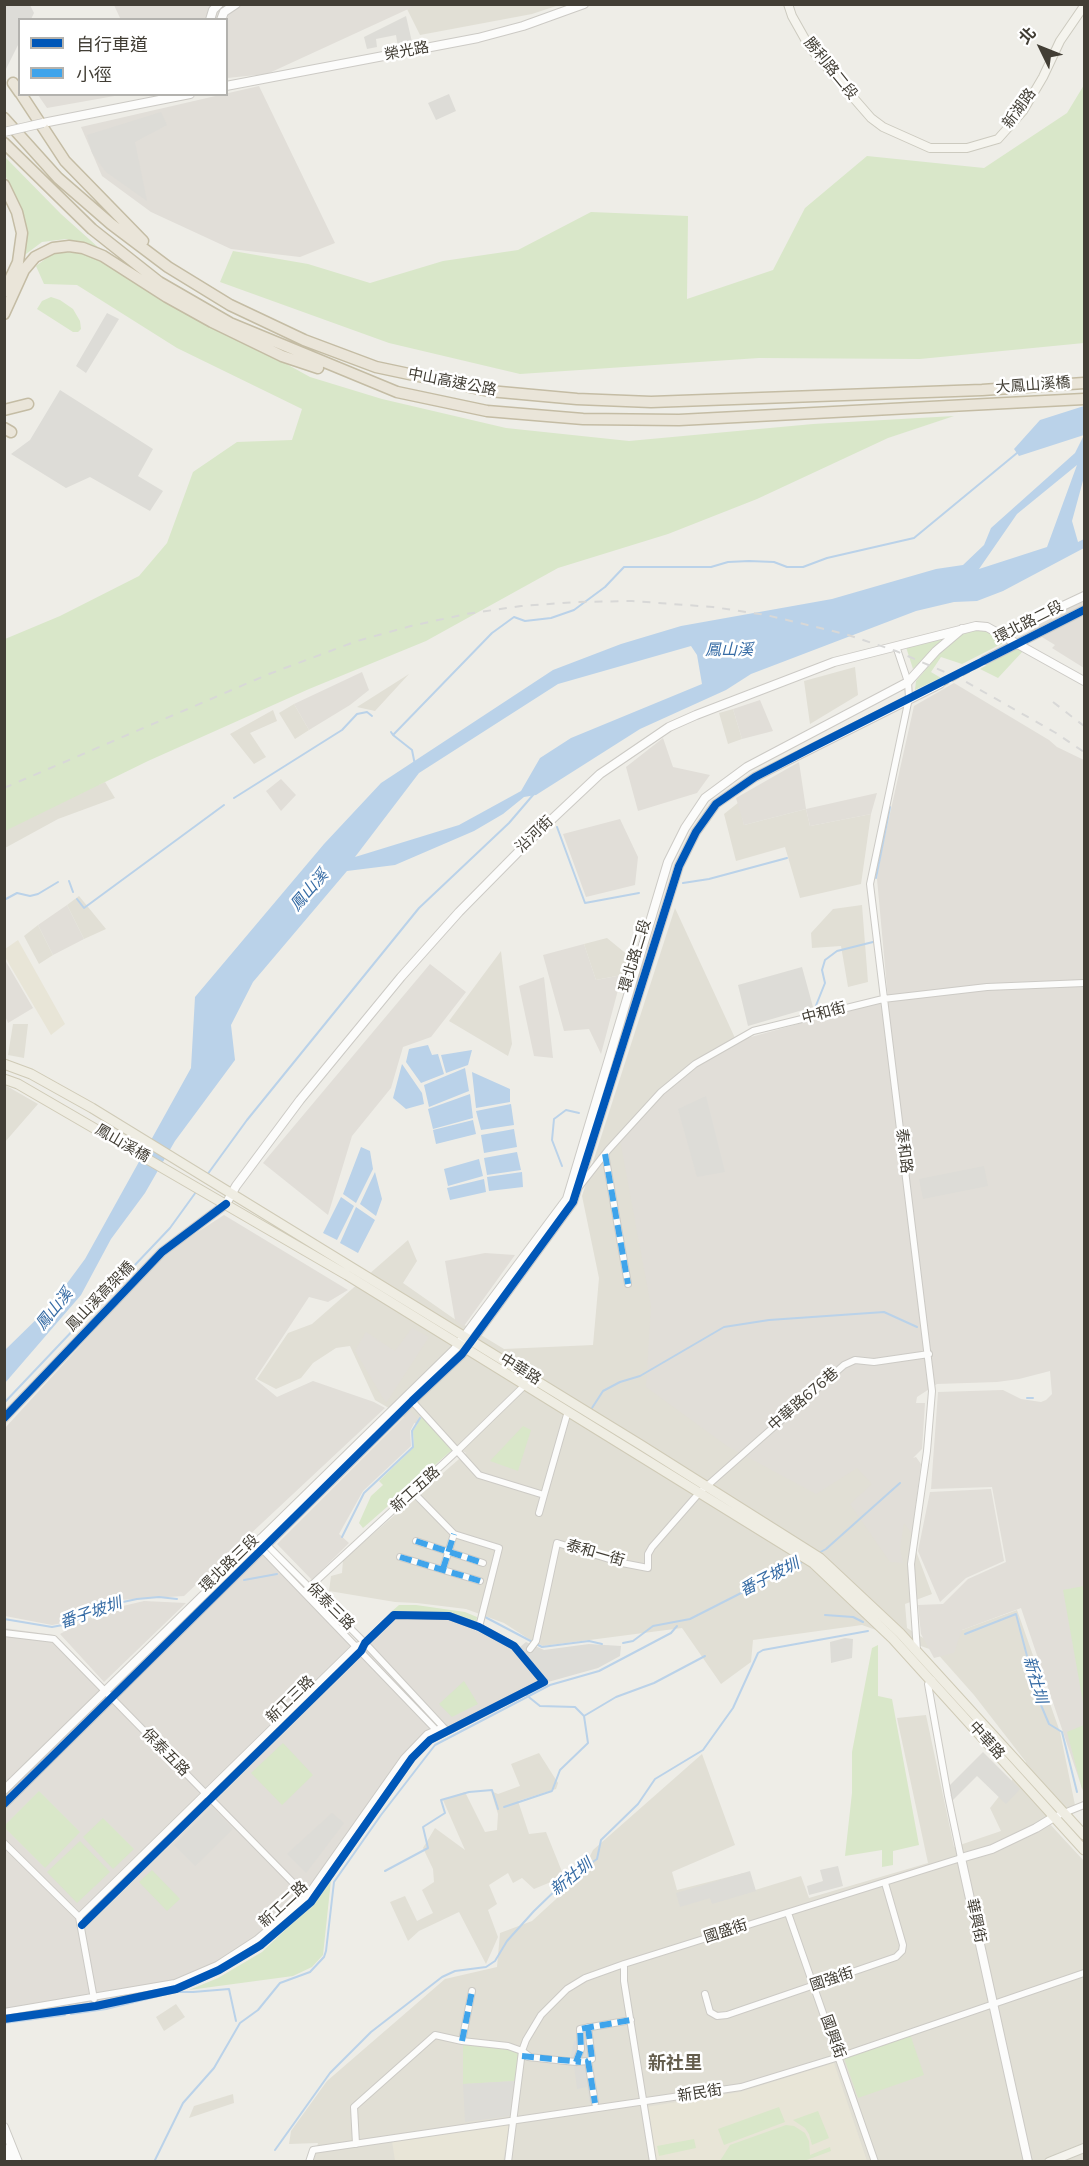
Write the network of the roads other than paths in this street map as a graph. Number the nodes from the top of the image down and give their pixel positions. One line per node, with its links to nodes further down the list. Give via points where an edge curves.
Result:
1 (219, 4): 6 (street)
2 (236, 4): 7 (street)
3 (584, 4): 9 (street, 榮光路, via 478,38)
4 (788, 4): 14 (main road, 勝利路二段, via 810,48)
5 (1084, 6): 14 (main road, 新湖路, via 1060,41 1023,111 998,139 967,148 930,148)
6 (211, 18)
7 (222, 18)
8 (13, 83): 10 (highway)
9 (228, 86)
10 (18, 91)
11 (21, 96): 18 (highway, via 70,167)
12 (180, 96): 15 (street, bridge)
13 (4, 118): 18 (highway, 中山高速公路, via 58,178)
14 (883, 127)
15 (4, 132)
16 (4, 143): 23 (highway, 中山高速公路, via 92,229 159,282 230,323)
17 (4, 185): 19 (highway, via 22,233 18,262)
18 (168, 267): 22 (highway, 中山高速公路, via 230,305 304,340 376,367 489,391 651,402)
19 (4, 292)
20 (4, 314): 23 (highway, via 24,270 35,257 52,248 83,248 103,256 212,322 282,356)
21 (1084, 383): 22 (highway, 大鳳山溪橋)
22 (982, 390)
23 (397, 392): 26 (highway, 中山高速公路, via 487,411 583,419 679,420)
24 (1084, 399): 26 (highway, 大鳳山溪橋)
25 (27, 404): 27 (highway)
26 (985, 405)
27 (4, 410)
28 (1084, 596): 31 (street, 環北路二段)
29 (1084, 610): 32 (street, 環北路二段)
30 (962, 629): 31 (street, 環北路二段, via 987,627); 33 (street, 沿河街); 36 (street, 環北路二段)
31 (1001, 635): 32 (street)
32 (1017, 644): 34 (street, 環北路二段); 35 (street)
33 (896, 646): 36 (street, 泰和路); 48 (street, 沿河街, via 834,662 696,715 669,727 600,774 532,837 423,952 300,1100)
34 (985, 660)
35 (1084, 681)
36 (908, 682): 38 (street, 泰和路); 45 (street, 環北路二段, via 747,767 705,798 668,862)
37 (940, 684): 38 (street, 環北路二段)
38 (909, 698): 40 (street, 泰和路, via 870,884); 44 (street, 環北路二段, via 755,777 716,804 679,866)
39 (1084, 983): 40 (street, 中和街, via 987,987)
40 (883, 999): 43 (street, 中和街, via 753,1031 736,1039 695,1064 661,1092); 53 (street, 泰和路)
41 (4, 1064): 48 (main road, 鳳山溪橋, via 31,1074 92,1108)
42 (4, 1079): 49 (main road, 鳳山溪橋)
43 (607, 1152): 44 (street); 46 (street, 中和街); 50 (street)
44 (589, 1153): 45 (street, 環北路二段)
45 (583, 1161): 46 (street); 47 (street, 環北路二段); 51 (street, 環北路二段, via 567,1199)
46 (595, 1167): 47 (street, 中和街)
47 (578, 1188): 51 (street, 環北路二段, via 573,1203)
48 (232, 1193): 49 (street, 沿河街); 51 (main road, 中華路)
49 (226, 1204): 52 (main road, 中華路); 57 (street, 鳳山溪高架橋, via 162,1252)
50 (628, 1284)
51 (468, 1338): 52 (street, 環北路三段); 59 (main road, 中華路)
52 (461, 1347): 54 (main road, 中華路); 55 (street, 環北路三段); 64 (street, 環北路三段)
53 (929, 1354): 59 (street, 中華路676巷, via 874,1362 855,1360 844,1365); 79 (street, 泰和路, via 931,1422 911,1564)
54 (525, 1385): 56 (main road, 中華路); 58 (street, 新工五路)
55 (412, 1401): 58 (street); 66 (street, 環北路三段)
56 (568, 1411): 59 (main road, 中華路); 61 (street)
57 (4, 1418)
58 (457, 1452): 60 (street, 新工五路); 61 (street, via 479,1475)
59 (703, 1490): 78 (street, 泰和一街, via 652,1547 648,1568 556,1543 536,1641); 79 (main road, 中華路, via 816,1560)
60 (413, 1492): 63 (street); 72 (street, 新工五路)
61 (544, 1495): 62 (street)
62 (539, 1513)
63 (454, 1534): 67 (street); 74 (street, via 499,1548)
64 (258, 1540): 66 (street, 保泰三路); 82 (street, 環北路三段)
65 (416, 1542): 67 (street)
66 (265, 1547): 72 (street, 保泰三路); 73 (street, 保泰三路); 83 (street, 環北路三段)
67 (448, 1551): 69 (street); 70 (street)
68 (400, 1557): 70 (street)
69 (483, 1563)
70 (443, 1569): 71 (street)
71 (480, 1581)
72 (310, 1586): 73 (street, 新工五路); 76 (street, 保泰三路)
73 (304, 1592): 77 (street, 保泰三路)
74 (479, 1627): 76 (street, 新工三路, via 449,1616 394,1615); 81 (street, 新工三路, via 514,1646)
75 (4, 1633): 82 (street, 保泰五路, via 54,1639)
76 (365, 1643): 77 (street, 新工三路); 84 (street, 保泰三路)
77 (359, 1648): 84 (street, 保泰三路); 86 (street, 新工三路)
78 (530, 1649)
79 (914, 1655): 80 (main road, 中華路); 89 (main road, 中華路)
80 (932, 1680): 89 (main road, 中華路); 93 (street, 華興街, via 928,1684 929,1696)
81 (544, 1682): 84 (street, 新工二路)
82 (105, 1692): 83 (street, 保泰五路); 85 (street, 環北路三段)
83 (112, 1698): 86 (street, 保泰五路); 87 (street, 環北路三段)
84 (442, 1731): 95 (street, 新工二路, via 412,1758)
85 (4, 1790)
86 (208, 1796): 95 (street, 保泰五路); 97 (street, 新工三路); 98 (street, 新工三路)
87 (4, 1804)
88 (1084, 1806): 89 (street)
89 (1059, 1815): 90 (main road, 中華路); 92 (main road, 中華路); 93 (street, 國盛街, via 992,1849)
90 (1084, 1835)
91 (4, 1843): 97 (street)
92 (1084, 1850)
93 (961, 1858): 94 (street, 國盛街); 106 (street, 華興街)
94 (885, 1883): 96 (street, 國盛街); 101 (street, 國強街, via 902,1951 888,1962)
95 (309, 1899): 102 (street, 新工二路, via 261,1945)
96 (788, 1913): 99 (street, 國盛街); 101 (street, 國興街)
97 (79, 1917): 98 (street)
98 (82, 1925): 105 (street)
99 (624, 1964): 110 (street); 113 (street, 國盛街, via 567,1989 541,2015)
100 (1084, 1973): 106 (street, 新民街)
101 (813, 1985): 104 (street, 國強街, via 717,2016 711,2012); 114 (street, 國興街)
102 (172, 1986): 105 (street, 新工二路); 107 (street, 新工二路)
103 (472, 1991): 112 (street)
104 (705, 1994)
105 (94, 1998): 107 (street); 108 (street, 新工二路)
106 (993, 2004): 114 (street, 新民街); 130 (street, 華興街)
107 (96, 2006): 109 (street, 新工二路)
108 (4, 2012)
109 (4, 2019)
110 (631, 2020): 111 (street); 117 (street)
111 (588, 2027): 115 (street, via 592,2060); 116 (street, via 580,2029 581,2049)
112 (462, 2041): 113 (street, via 508,2046); 121 (street, via 435,2035 354,2107)
113 (522, 2054): 116 (street); 119 (street, 國盛街)
114 (839, 2057): 117 (street, 新民街, via 741,2087); 129 (street, 國興街)
115 (588, 2061): 116 (street); 118 (street)
116 (576, 2062)
117 (644, 2102): 119 (street, 新民街); 128 (street)
118 (595, 2103)
119 (514, 2120): 121 (street, 新民街); 127 (street, 國盛街)
120 (4, 2127): 125 (street)
121 (356, 2144): 126 (street, 新民街, via 313,2150)
122 (4, 2148): 124 (street)
123 (1084, 2148): 131 (main road)
124 (10, 2162)
125 (18, 2162)
126 (309, 2162)
127 (508, 2162)
128 (652, 2162)
129 (875, 2162)
130 (1028, 2162)
131 (1049, 2162)

